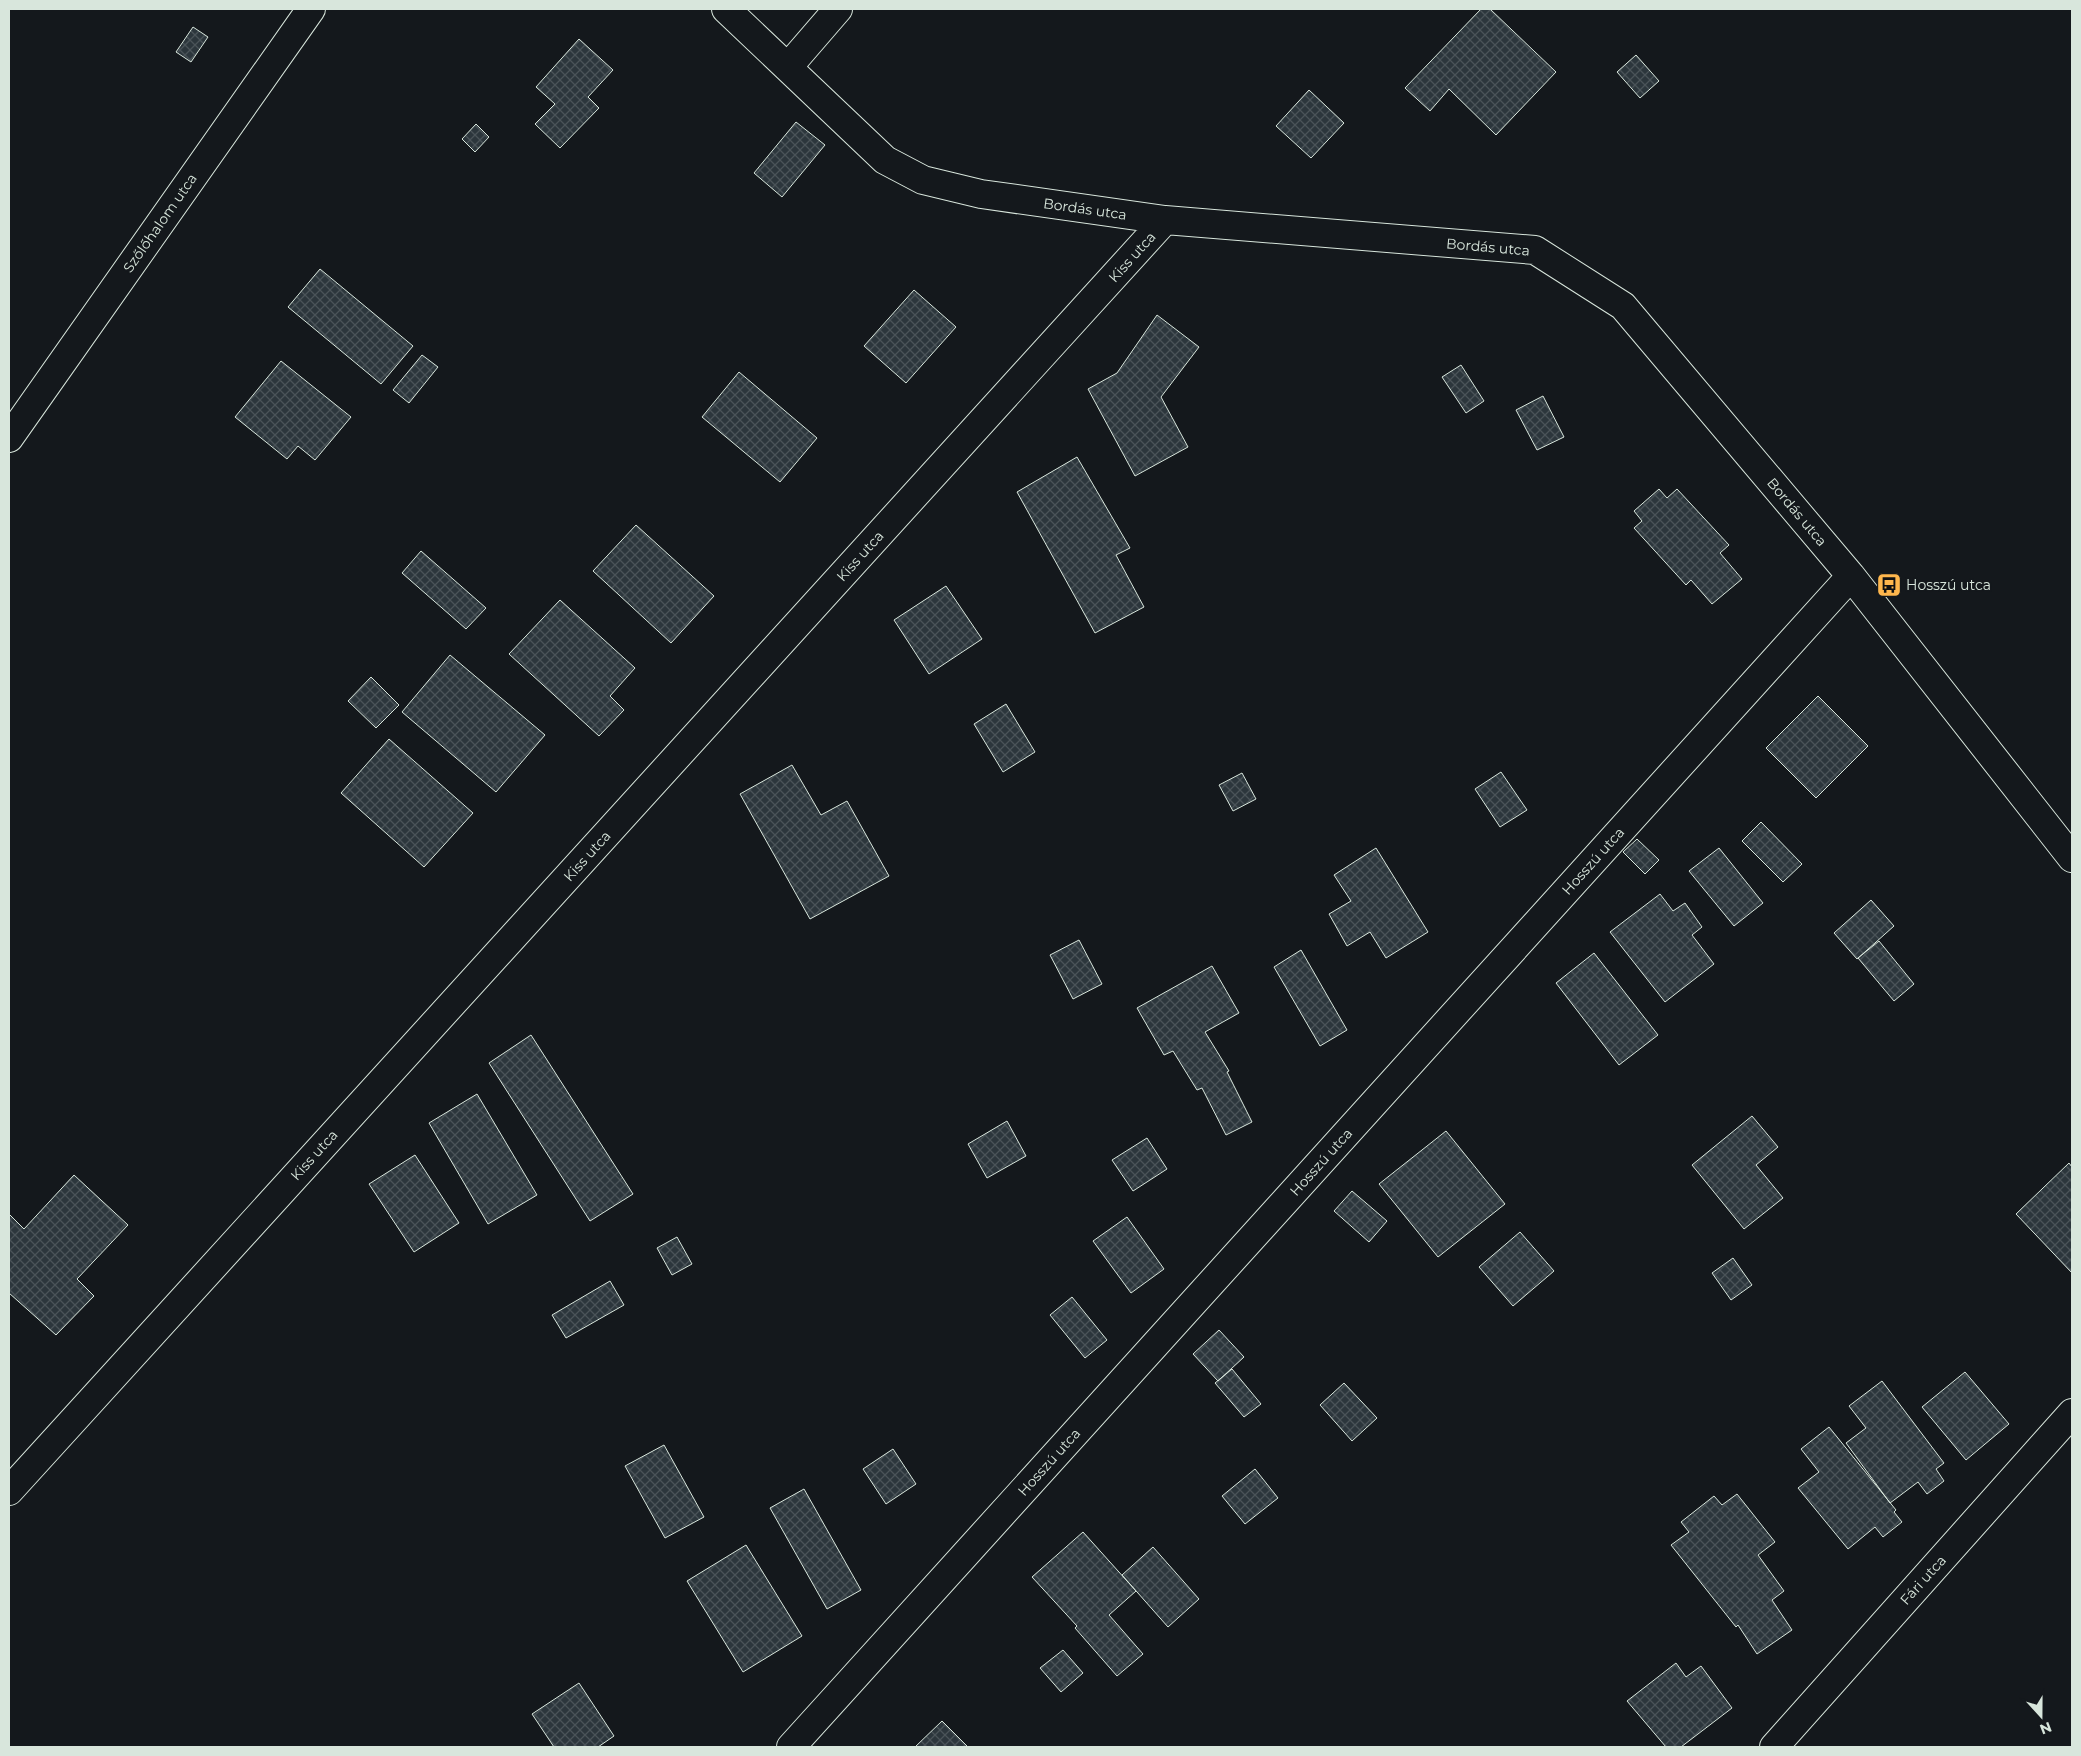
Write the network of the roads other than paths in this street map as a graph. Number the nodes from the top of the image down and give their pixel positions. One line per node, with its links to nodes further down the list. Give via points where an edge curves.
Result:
1 (310, 9): 6 (street, Szőlőhalom utca)
2 (726, 9): 4 (street, Bordás utca)
3 (838, 9): 4 (street)
4 (788, 67): 5 (street, Bordás utca, via 885,160 923,180 981,194)
5 (1165, 220): 7 (street, Bordás utca, via 1535,250 1623,306); 10 (street, Kiss utca)
6 (9, 438)
7 (1851, 576): 8 (street, Bordás utca); 11 (street, Hosszú utca)
8 (2072, 858)
9 (2072, 1413): 12 (street, Fári utca)
10 (9, 1491)
11 (791, 1747)
12 (1774, 1747)

